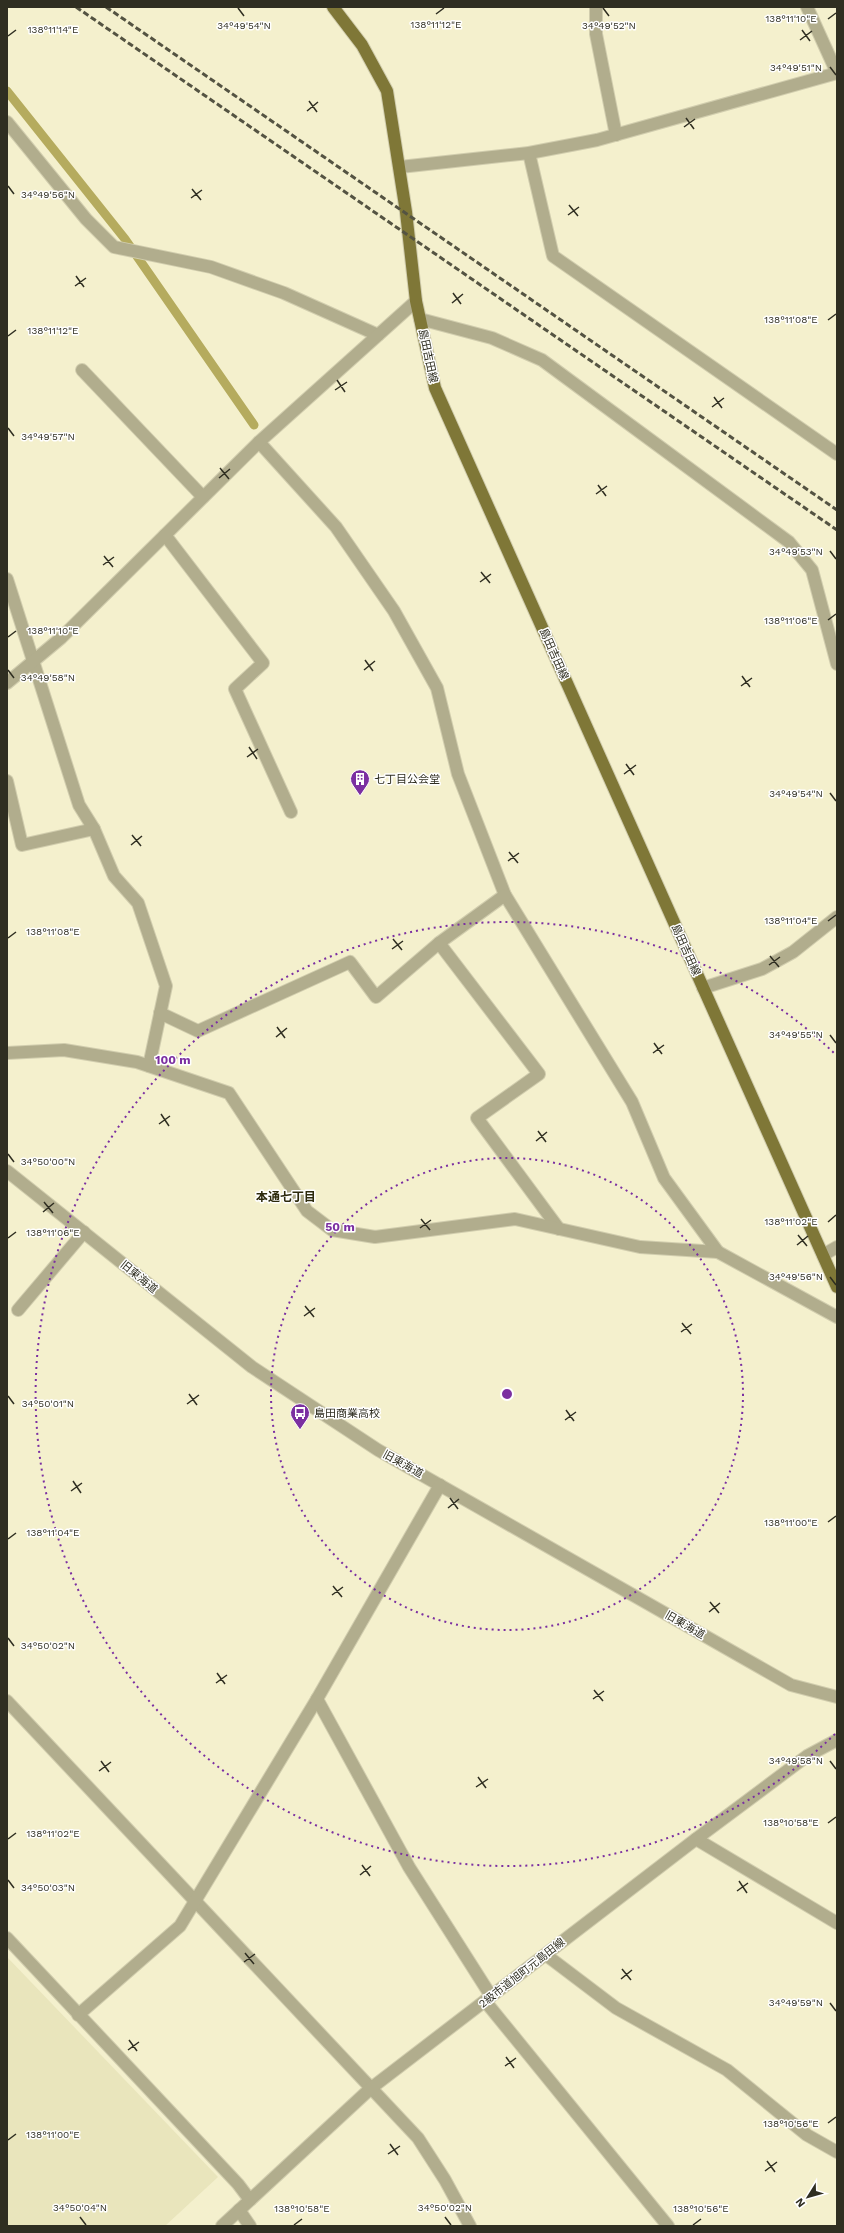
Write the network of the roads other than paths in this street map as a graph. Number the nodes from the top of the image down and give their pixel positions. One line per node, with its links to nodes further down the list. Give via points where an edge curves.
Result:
1 (333, 7): 7 (main road, 島田吉田線, via 362,45 387,91)
2 (596, 7): 5 (street, via 596,34)
3 (807, 7): 5 (street, via 837,73)
4 (7, 122): 10 (street, via 86,218 114,247 211,267 284,293)
5 (616, 135): 6 (street)
6 (529, 153): 7 (street); 13 (street, via 554,256)
7 (400, 167): 8 (main road, 島田吉田線)
8 (416, 301): 9 (main road, 島田吉田線); 10 (street)
9 (420, 319): 18 (street, via 492,338 542,360 789,542 812,570); 26 (main road, 島田吉田線, via 435,388)
10 (378, 335): 12 (street)
11 (82, 370): 14 (street)
12 (259, 442): 14 (street); 23 (street, via 336,527 394,610 437,688 458,774)
13 (837, 454)
14 (203, 497): 15 (street)
15 (165, 535): 17 (street, via 61,638); 21 (street, via 263,663 235,689)
16 (7, 579): 17 (street)
17 (33, 661): 19 (street); 22 (street, via 79,805)
18 (837, 664)
19 (7, 683)
20 (7, 781): 22 (street, via 22,845)
21 (291, 812)
22 (94, 829): 27 (street, via 114,876 138,903 166,986)
23 (505, 895): 25 (street); 34 (street, via 632,1102 664,1178)
24 (837, 917): 26 (street, via 793,952 762,969)
25 (439, 943): 27 (street, via 376,997 350,962 198,1032); 31 (street, via 539,1074 477,1118)
26 (703, 988): 35 (main road, 島田吉田線)
27 (160, 1014): 29 (street)
28 (7, 1053): 29 (street, via 64,1050)
29 (150, 1066): 31 (street, via 230,1093 307,1211 332,1230 375,1237 515,1219)
30 (7, 1171): 32 (street, 旧東海道)
31 (559, 1229): 34 (street, via 640,1247)
32 (84, 1232): 37 (street); 39 (street, 旧東海道, via 252,1367 378,1450)
33 (837, 1247): 35 (street)
34 (718, 1252): 38 (street)
35 (823, 1255): 36 (main road, 島田吉田線)
36 (837, 1287)
37 (18, 1310)
38 (837, 1317)
39 (440, 1485): 40 (street, 旧東海道, via 791,1685); 41 (street)
40 (837, 1697)
41 (317, 1698): 45 (street); 49 (street, via 409,1867)
42 (7, 1701): 45 (street)
43 (837, 1740): 44 (street, 2級市道旭町元島田線, via 807,1756)
44 (696, 1839): 46 (street); 48 (street, 2級市道旭町元島田線)
45 (194, 1901): 50 (street, via 180,1926); 51 (street)
46 (837, 1923)
47 (7, 1938): 50 (street)
48 (546, 1955): 49 (street, 2級市道旭町元島田線); 52 (street, via 616,2008 727,2070 807,2135)
49 (488, 1999): 51 (street, 2級市道旭町元島田線); 58 (street)
50 (78, 2015): 53 (street, via 238,2184)
51 (370, 2089): 53 (street, 2級市道旭町元島田線); 57 (street, via 418,2138)
52 (837, 2152)
53 (250, 2200): 54 (street, 2級市道旭町元島田線)
54 (239, 2210): 55 (street, 2級市道旭町元島田線); 56 (street)
55 (222, 2226)
56 (250, 2226)
57 (470, 2226)
58 (668, 2226)

